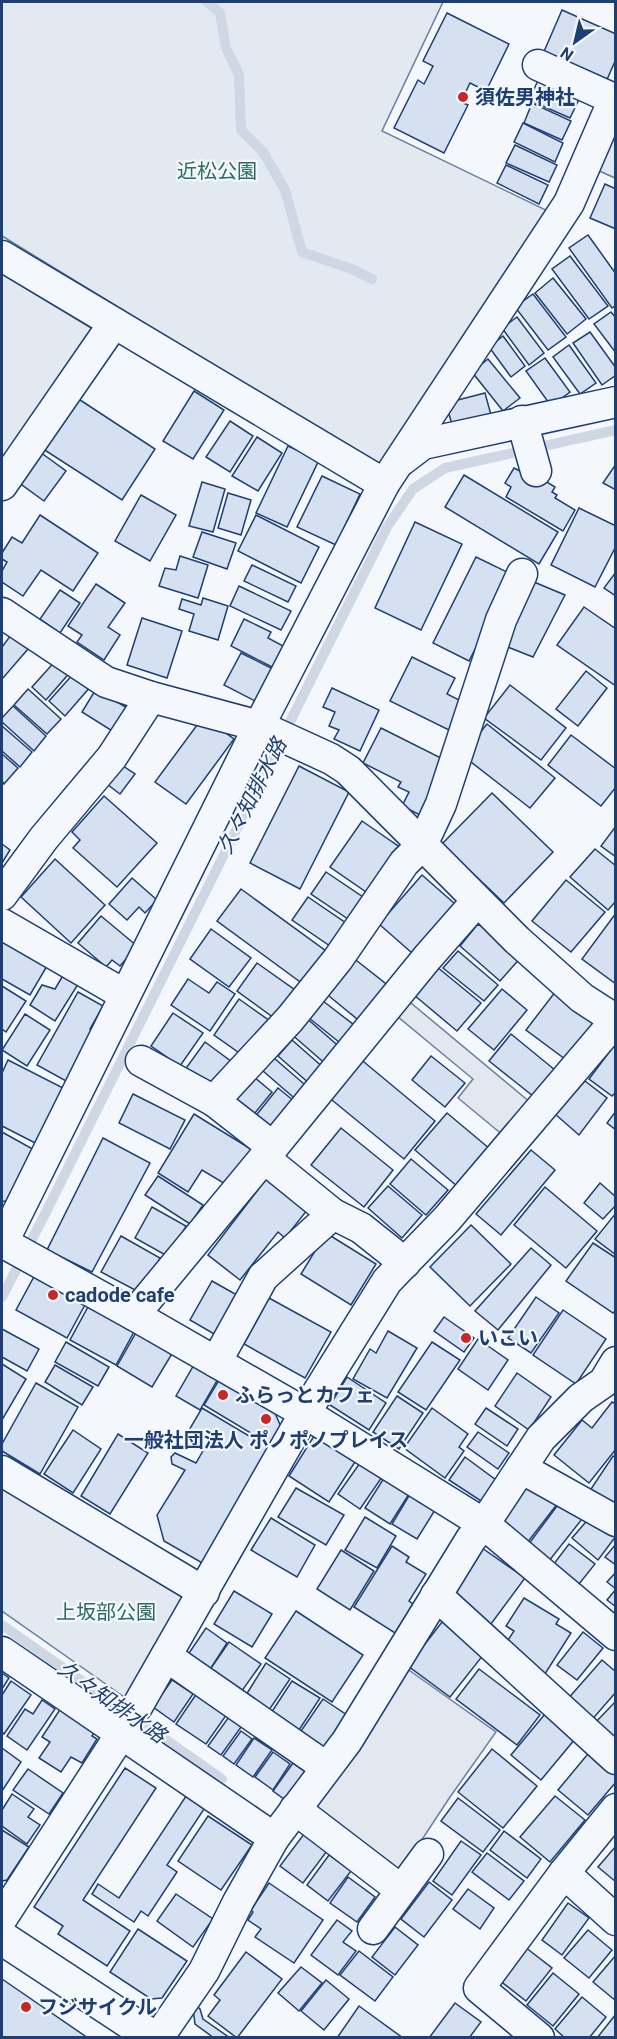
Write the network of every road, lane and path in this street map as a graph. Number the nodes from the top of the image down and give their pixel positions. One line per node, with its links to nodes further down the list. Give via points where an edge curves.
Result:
1 (538, 65): 2 (street)
2 (615, 100): 8 (street, via 569,203)
3 (2, 256): 4 (street)
4 (114, 322): 8 (street); 9 (street)
5 (615, 402): 6 (street)
6 (524, 428): 7 (street); 8 (street, via 423,444)
7 (535, 468)
8 (391, 474): 13 (street)
9 (2, 485)
10 (522, 574): 14 (street, via 501,620 441,804)
11 (2, 613): 12 (street, via 106,682)
12 (151, 697): 13 (street); 15 (street, via 112,757)
13 (276, 734): 14 (street, via 348,770); 18 (street)
14 (422, 845): 16 (street); 21 (street, via 404,863 338,959 290,1019)
15 (2, 895)
16 (477, 901): 19 (street, via 582,998); 22 (street)
17 (2, 924): 18 (street)
18 (125, 995): 24 (street)
19 (615, 1020): 25 (street, via 455,1210)
20 (141, 1061): 21 (street)
21 (214, 1101): 22 (street)
22 (269, 1153): 23 (street); 26 (street)
23 (333, 1214): 25 (street, via 361,1228); 27 (street, via 263,1277)
24 (11, 1248): 26 (street)
25 (405, 1263): 29 (street, via 387,1281)
26 (134, 1315): 27 (street)
27 (216, 1362): 29 (street)
28 (615, 1362): 30 (street, via 604,1382 581,1398 548,1431)
29 (305, 1413): 33 (street); 34 (street)
30 (521, 1468): 32 (street); 33 (street)
31 (2, 1471): 34 (street)
32 (615, 1521)
33 (484, 1524): 35 (street); 36 (street)
34 (204, 1592): 38 (street)
35 (436, 1595): 40 (street); 41 (street)
36 (615, 1635)
37 (2, 1652): 39 (street)
38 (166, 1656): 39 (street); 41 (street)
39 (128, 1721): 44 (street); 48 (street)
40 (615, 1759)
41 (326, 1767): 43 (street)
42 (615, 1809): 46 (street)
43 (293, 1812): 44 (street); 47 (street)
44 (272, 1842): 52 (street, via 204,1971)
45 (428, 1854): 47 (street)
46 (564, 1873): 49 (street); 53 (street, via 479,1988)
47 (401, 1890): 50 (street)
48 (2, 1918)
49 (615, 1920)
50 (373, 1929)
51 (2, 1938): 52 (main road)
52 (149, 2036)
53 (539, 2037)

